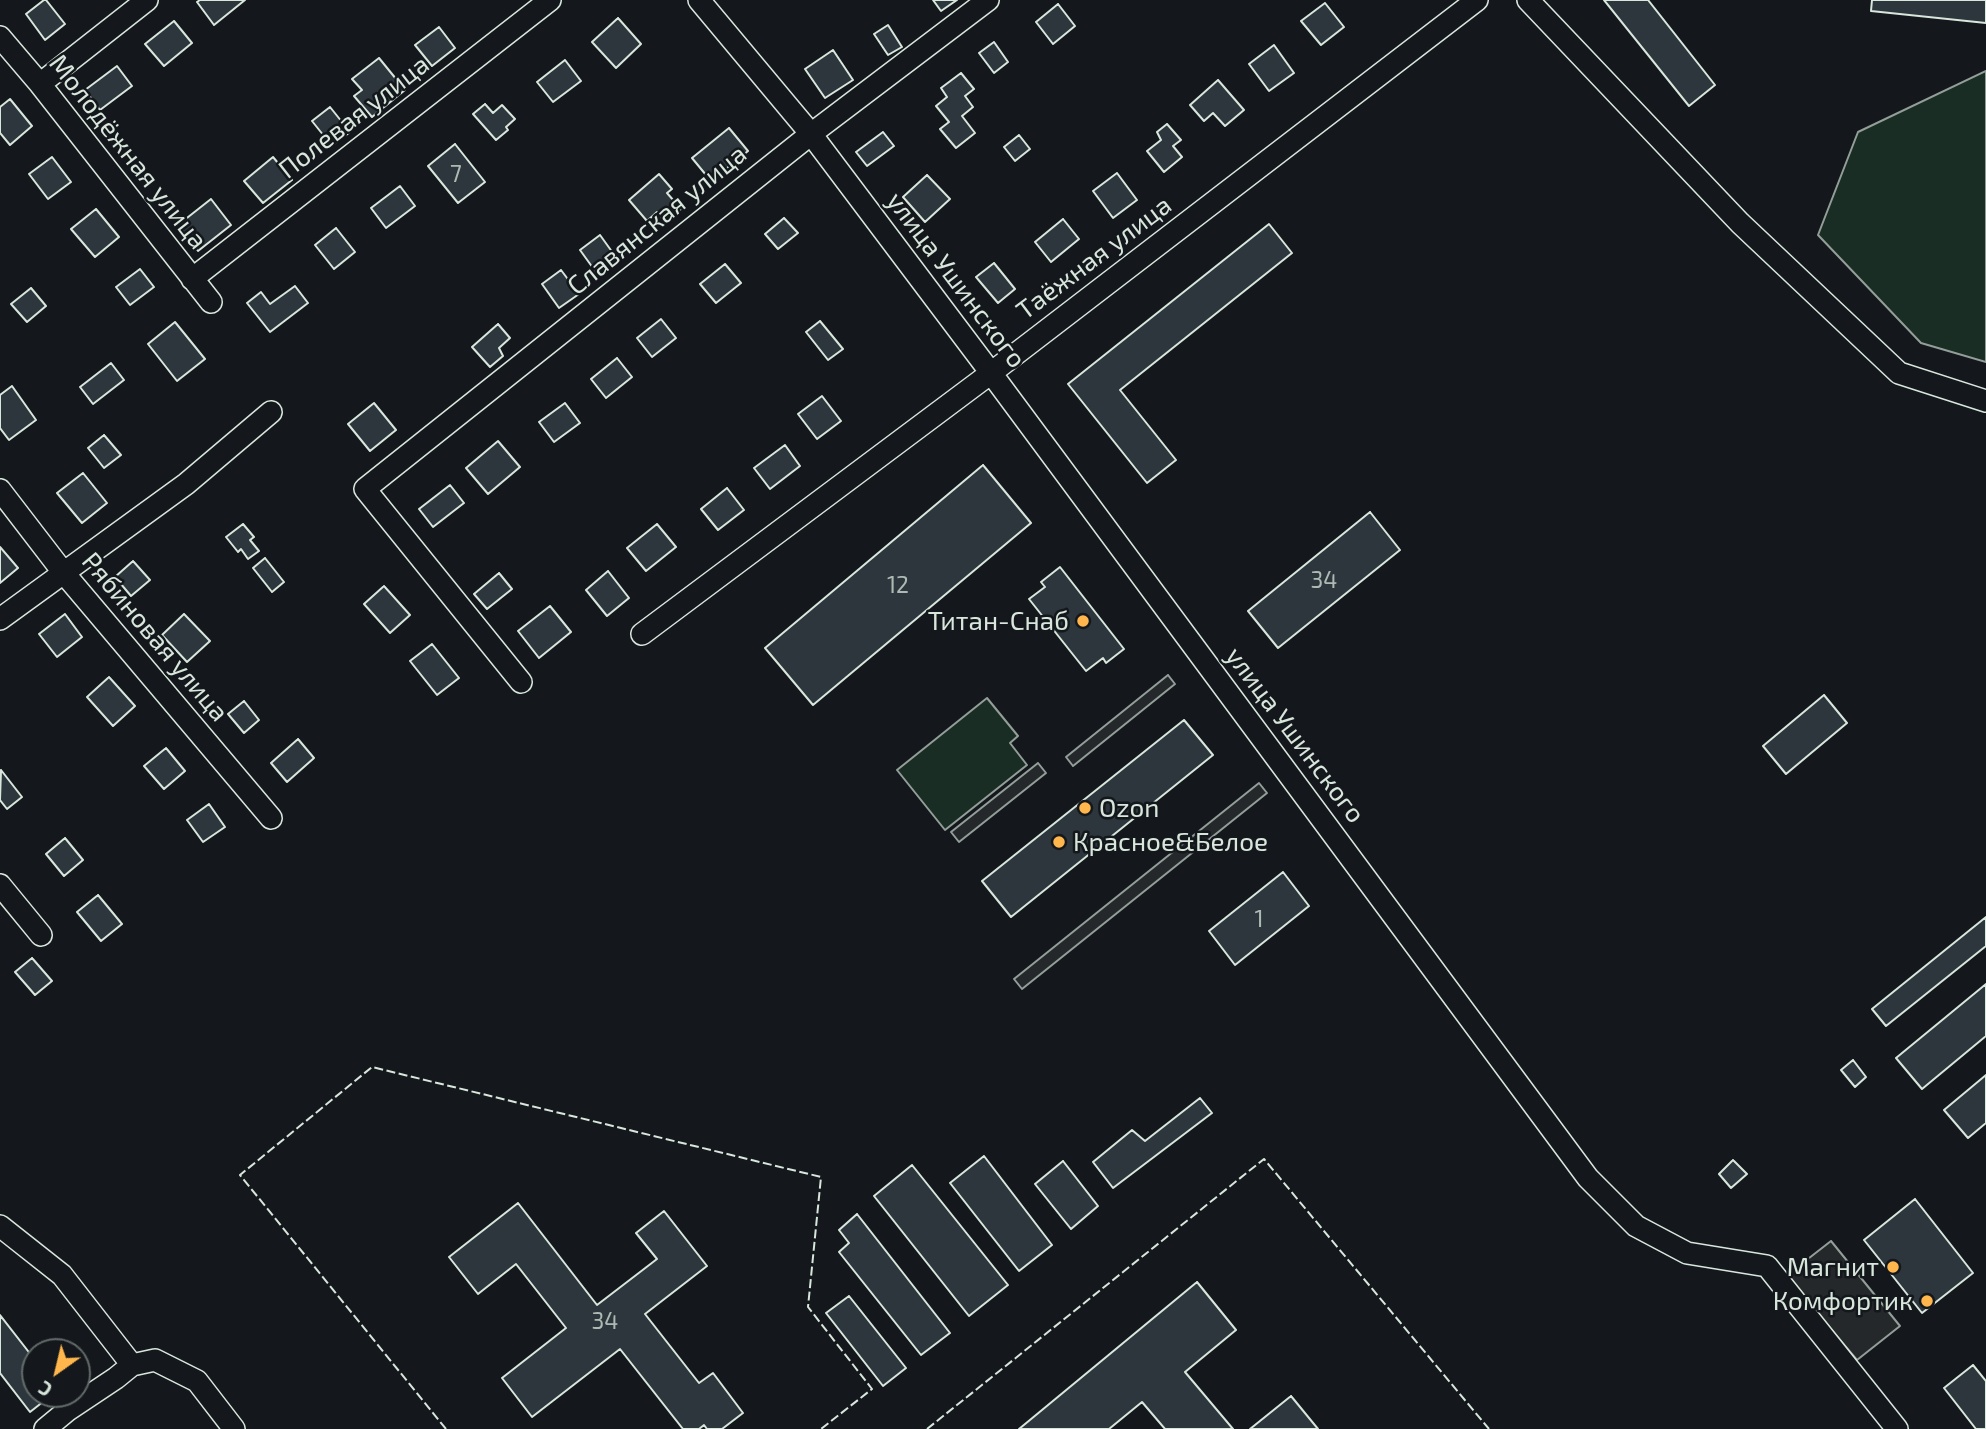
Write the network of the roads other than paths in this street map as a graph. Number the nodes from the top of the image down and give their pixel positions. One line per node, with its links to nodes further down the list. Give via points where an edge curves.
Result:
1 (146, 0): 8 (street)
2 (550, 0): 10 (street, Полевая улица)
3 (699, 0): 9 (street, улица Ушинского)
4 (988, 0): 9 (street, Славянская улица)
5 (1477, 0): 12 (street, Таёжная улица)
6 (1528, 0): 13 (street, via 1740,223 1899,373)
7 (0, 37): 8 (street, Молодёжная улица)
8 (40, 84): 10 (street, Молодёжная улица)
9 (811, 134): 12 (street, улица Ушинского); 19 (street, Славянская улица, via 365,489)
10 (192, 279): 11 (street, Молодёжная улица)
11 (211, 302)
12 (991, 373): 18 (street, Таёжная улица); 27 (street, улица Ушинского, via 1588,1178 1636,1226 1687,1253 1767,1266)
13 (1986, 401)
14 (271, 412): 16 (street, via 186,484)
15 (0, 489): 16 (street, Рябиновая улица)
16 (63, 572): 17 (street); 20 (street, Рябиновая улица)
17 (0, 619)
18 (642, 634)
19 (521, 682)
20 (271, 818)
21 (0, 885): 22 (street)
22 (41, 935)
23 (0, 1226): 24 (street, via 62,1275)
24 (132, 1365): 25 (street); 26 (street, via 155,1360 197,1381)
25 (45, 1429)
26 (234, 1429)
27 (1897, 1429)

